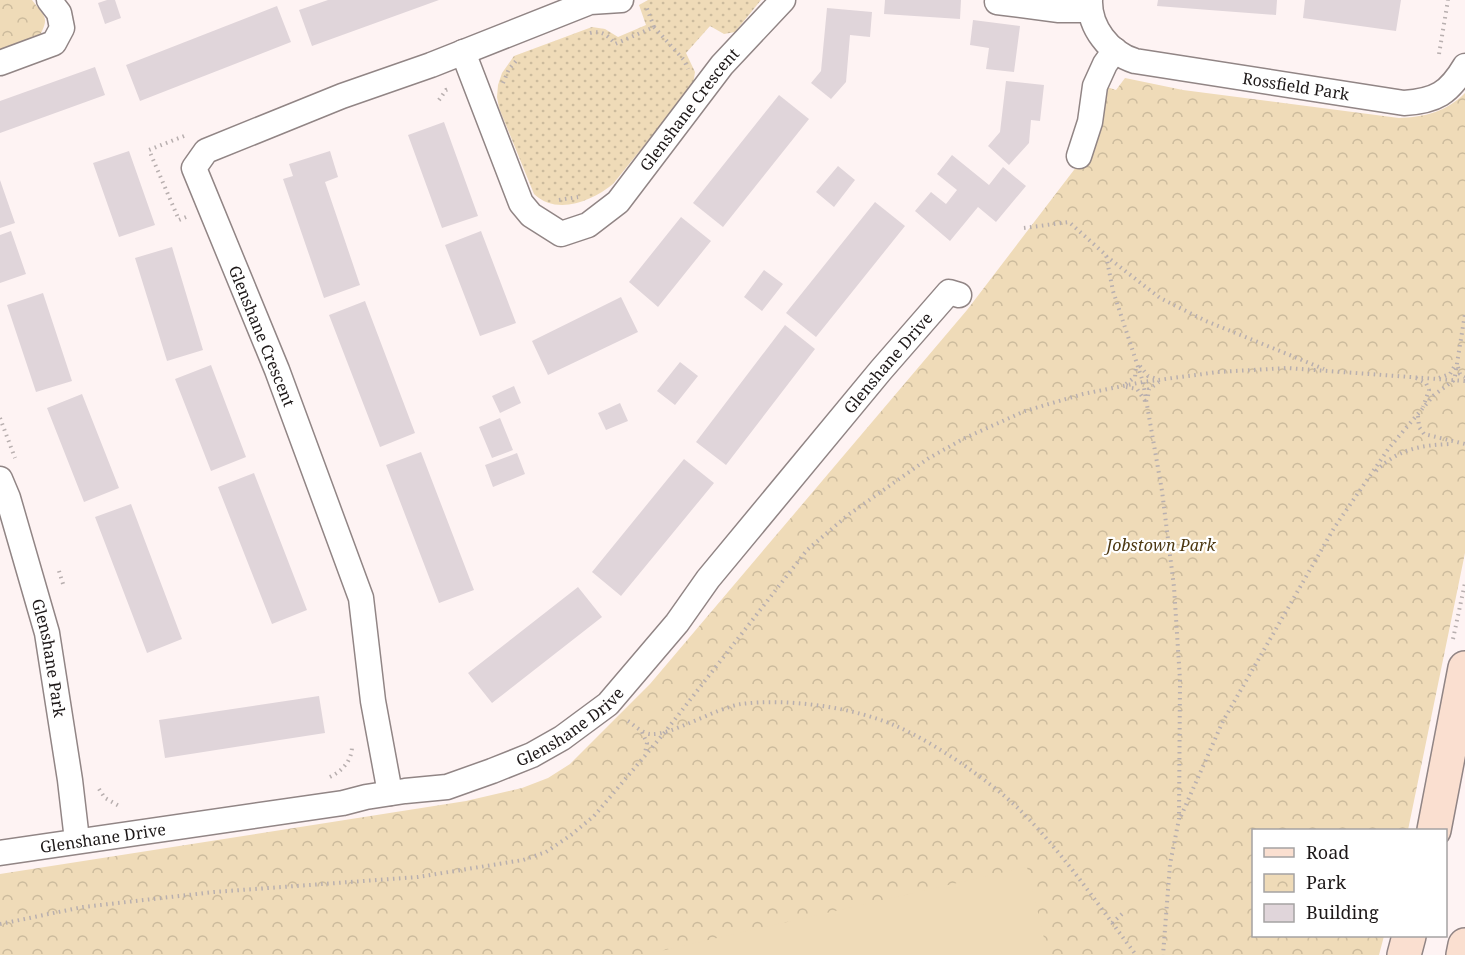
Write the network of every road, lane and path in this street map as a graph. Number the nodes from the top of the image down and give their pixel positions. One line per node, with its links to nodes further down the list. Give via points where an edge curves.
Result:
1 (49, 0): 14 (street, via 59,13 62,28 54,43)
2 (621, 0): 11 (street, Glenshane Crescent, via 590,2)
3 (644, 0): 8 (path)
4 (783, 0): 11 (street, Glenshane Crescent, via 722,64 618,202 588,225 561,234 531,215 521,203)
5 (1448, 0): 13 (path)
6 (997, 2): 7 (street, via 1059,10)
7 (1090, 5): 10 (street, Rossfield Park, via 1100,33)
8 (654, 27): 9 (path, via 615,44 598,32); 16 (path, via 684,60)
9 (582, 36)
10 (1115, 50): 15 (street, Rossfield Park, via 1135,61 1404,103 1423,102 1440,95); 19 (street, via 1095,86 1090,122)
11 (463, 52): 55 (street, Glenshane Crescent, via 206,151 194,168 277,370 361,598 373,701)
12 (520, 58): 17 (path, via 509,69)
13 (1436, 61)
14 (0, 63)
15 (1465, 66)
16 (690, 73)
17 (503, 85)
18 (192, 133): 22 (path, via 149,150 179,220 186,217)
19 (1079, 156)
20 (581, 197): 21 (path)
21 (554, 200)
22 (191, 228)
23 (1024, 228): 24 (path, via 1069,222)
24 (1106, 255): 27 (path, via 1113,291); 29 (path, via 1160,298)
25 (959, 296): 55 (street, Glenshane Drive, via 949,292 896,353 608,704 530,756 447,787)
26 (1465, 314): 28 (path)
27 (1135, 357): 33 (path, via 1148,376); 35 (path); 36 (path, via 1135,377)
28 (1456, 361): 31 (path, via 1450,374); 32 (path); 34 (path)
29 (1327, 370): 30 (path); 33 (path, via 1218,372)
30 (1413, 377): 31 (path); 38 (path, via 1426,383 1429,390)
31 (1436, 379): 34 (path)
32 (1465, 379): 34 (path)
33 (1164, 380): 35 (path); 37 (path, via 1149,389)
34 (1453, 381): 38 (path, via 1434,395)
35 (1143, 382): 36 (path); 37 (path)
36 (1123, 386): 37 (path, via 1137,389); 50 (path, via 1025,411 965,438 892,482 848,515 807,550)
37 (1148, 406): 57 (path, via 1174,587 1180,680)
38 (1418, 416): 40 (path, via 1424,434); 43 (path)
39 (0, 418): 42 (path)
40 (1458, 444): 41 (path); 43 (path, via 1411,449 1386,461)
41 (1465, 444)
42 (16, 460)
43 (1368, 479): 57 (path, via 1334,528 1223,721)
44 (2, 493): 59 (street, Glenshane Park, via 47,633)
45 (57, 565): 46 (path)
46 (65, 593)
47 (1465, 668): 58 (main road)
48 (626, 720): 49 (path)
49 (639, 729): 50 (path, via 652,735); 52 (path, via 647,743)
50 (665, 732): 52 (path); 62 (path, via 719,710 760,702 827,706 896,726 965,765 1019,810)
51 (352, 739): 53 (path, via 351,757 341,771)
52 (644, 757): 63 (path, via 594,816 571,836 523,861 418,878 214,892 83,907)
53 (328, 777)
54 (98, 783): 56 (path, via 105,798)
55 (390, 793): 59 (street, Glenshane Drive)
56 (127, 807)
57 (1179, 819): 67 (path, via 1170,864)
58 (1434, 829)
59 (77, 840): 60 (street, Glenshane Drive)
60 (0, 853)
61 (1123, 913): 62 (path)
62 (1112, 922): 66 (path)
63 (0, 924)
64 (1409, 937): 68 (main road)
65 (1465, 945): 69 (main road)
66 (1136, 955)
67 (1163, 955)
68 (1404, 955)
69 (1463, 955)

